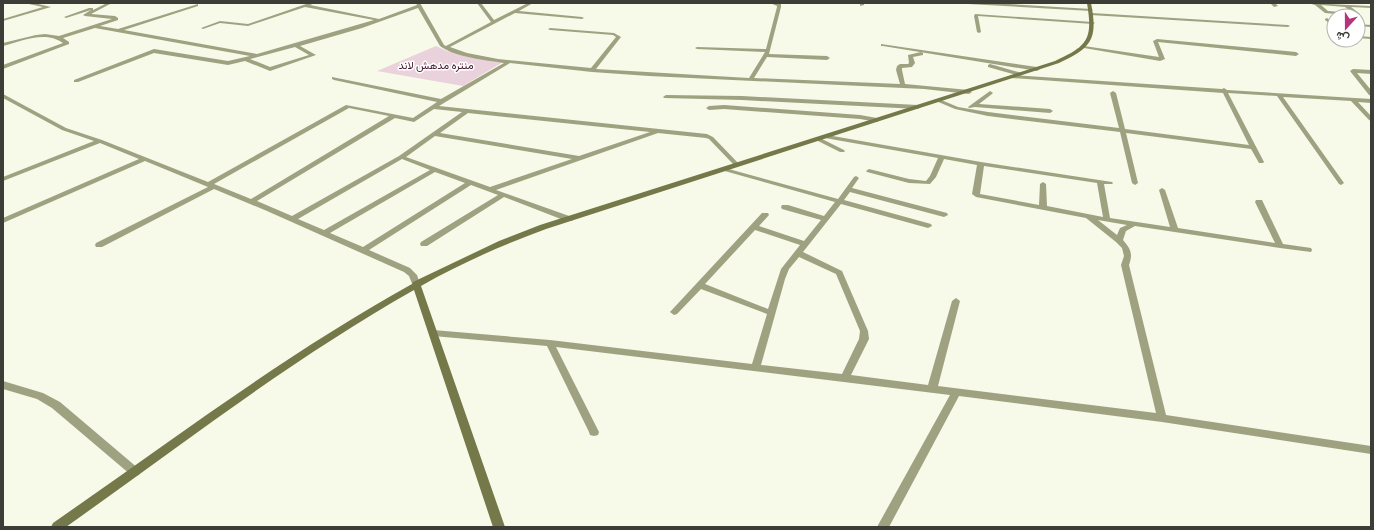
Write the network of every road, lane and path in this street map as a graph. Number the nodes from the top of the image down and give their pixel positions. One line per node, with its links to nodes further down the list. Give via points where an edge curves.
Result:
1 (26, 3): 26 (street, via 49,7)
2 (110, 3): 10 (street)
3 (313, 3): 14 (street)
4 (480, 3): 28 (street)
5 (772, 3): 43 (street, via 779,7)
6 (968, 3): 19 (street)
7 (1272, 3): 16 (street)
8 (1310, 3): 9 (street)
9 (1316, 3): 15 (street); 20 (street)
10 (101, 4): 24 (street); 30 (street, via 85,16 117,18)
11 (419, 4): 27 (street); 41 (street, via 438,41)
12 (528, 4): 21 (street)
13 (196, 5): 34 (street)
14 (305, 5): 27 (street); 32 (street, via 248,25 220,22)
15 (1346, 5): 17 (street); 18 (street)
16 (1276, 6)
17 (1370, 7)
18 (1350, 8)
19 (1091, 9): 29 (main road); 31 (street)
20 (1326, 11)
21 (514, 12): 25 (street); 28 (street)
22 (1315, 12): 23 (street)
23 (1326, 12)
24 (66, 16)
25 (582, 18)
26 (3, 20)
27 (380, 20): 38 (street)
28 (494, 23): 41 (street)
29 (1093, 23): 35 (street, via 977,15); 40 (main road, via 1092,33)
30 (94, 26): 34 (street); 36 (street)
31 (1288, 26)
32 (203, 28)
33 (550, 29): 51 (street, via 614,34 619,37)
34 (115, 31): 45 (street)
35 (979, 32)
36 (58, 38): 37 (street, via 34,36); 49 (street, via 67,43)
37 (3, 45)
38 (295, 45): 45 (street); 47 (street, via 313,55 270,68)
39 (883, 45): 50 (street)
40 (1084, 47): 44 (street, via 1156,59 1162,58 1156,40); 50 (main road, via 1074,55)
41 (446, 48): 48 (street)
42 (697, 48): 43 (street)
43 (766, 53): 46 (street); 55 (street)
44 (1296, 54)
45 (257, 56): 47 (street)
46 (827, 58)
47 (245, 60): 56 (street, via 223,63 155,51)
48 (510, 61): 51 (street); 68 (street)
49 (3, 67)
50 (1037, 69): 53 (main road)
51 (592, 70): 55 (street)
52 (1371, 72): 63 (street, via 1353,71)
53 (1016, 76): 57 (street, via 979,62 918,54 910,56 910,66 899,68); 58 (street); 59 (main road)
54 (334, 78): 68 (street)
55 (751, 79): 57 (street)
56 (76, 80)
57 (903, 86): 59 (street)
58 (1224, 90): 62 (street); 86 (street)
59 (969, 92): 66 (main road)
60 (990, 93): 70 (street)
61 (1113, 93): 81 (street)
62 (1278, 94): 67 (street); 104 (street)
63 (1371, 94)
64 (3, 96): 85 (street, via 64,129)
65 (666, 97): 71 (street, via 742,98)
66 (939, 100): 71 (main road); 74 (street)
67 (1354, 100): 69 (street); 78 (street)
68 (442, 101): 72 (street)
69 (1371, 101)
70 (973, 106): 74 (street); 75 (street)
71 (918, 107): 79 (main road)
72 (433, 108): 76 (street); 77 (street, via 414,120)
73 (709, 108): 79 (street, via 724,107)
74 (967, 110): 81 (street)
75 (1050, 111)
76 (467, 112): 80 (street); 82 (street)
77 (394, 116): 106 (street, via 348,106); 111 (street)
78 (1371, 119)
79 (877, 120): 83 (main road)
80 (658, 131): 91 (street); 93 (street, via 710,137)
81 (1123, 131): 86 (street); 103 (street)
82 (435, 134): 88 (street); 91 (street)
83 (827, 137): 84 (main road); 89 (street)
84 (818, 139): 87 (street); 93 (main road)
85 (100, 141): 90 (street); 99 (street)
86 (1253, 147): 92 (street)
87 (842, 151)
88 (403, 156): 96 (street, via 401,157 404,160); 119 (street)
89 (942, 157): 94 (street); 97 (street, via 928,183)
90 (145, 159): 106 (street); 123 (street)
91 (579, 159): 108 (street)
92 (1261, 162)
93 (736, 164): 95 (main road)
94 (981, 164): 100 (street); 115 (street, via 976,194 978,196)
95 (723, 168): 112 (street); 120 (main road)
96 (434, 170): 101 (street); 128 (street)
97 (869, 171)
98 (856, 178): 107 (street)
99 (3, 180)
100 (1100, 182): 102 (street); 122 (street)
101 (469, 183): 108 (street); 134 (street)
102 (1110, 183)
103 (1135, 183)
104 (1342, 183)
105 (1043, 184): 115 (street)
106 (210, 186): 111 (street); 132 (street)
107 (848, 189): 112 (street); 117 (street)
108 (489, 190): 110 (street)
109 (1162, 190): 127 (street)
110 (503, 195): 120 (street); 130 (street)
111 (251, 202): 119 (street)
112 (839, 202): 121 (street); 125 (street)
113 (1259, 202): 133 (street)
114 (785, 207): 121 (street)
115 (1042, 208): 118 (street)
116 (765, 215): 126 (street)
117 (944, 216)
118 (1088, 216): 122 (street); 129 (street)
119 (293, 219): 128 (street)
120 (569, 219): 137 (main road, via 466,258)
121 (825, 219): 131 (street)
122 (1107, 219): 124 (street)
123 (3, 221)
124 (1134, 224): 127 (street); 129 (street, via 1123,230)
125 (928, 226)
126 (754, 227): 131 (street); 138 (street)
127 (1175, 230): 133 (street)
128 (326, 233): 134 (street)
129 (1119, 240): 149 (street, via 1126,248 1128,256 1125,264)
130 (424, 244)
131 (806, 244): 136 (street)
132 (98, 245)
133 (1280, 246): 135 (street)
134 (364, 250): 137 (street, via 407,270 413,275)
135 (1308, 250)
136 (798, 253): 141 (street, via 782,274); 145 (street, via 839,273 864,331 864,339)
137 (416, 284): 142 (main road); 152 (main road, via 332,334)
138 (699, 285): 140 (street); 141 (street)
139 (956, 301): 147 (street)
140 (674, 312)
141 (771, 313): 144 (street)
142 (433, 333): 143 (street); 154 (main road)
143 (550, 343): 144 (street); 150 (street)
144 (756, 367): 145 (street)
145 (845, 378): 147 (street)
146 (3, 385): 152 (street, via 40,396 56,405)
147 (932, 389): 148 (street)
148 (956, 392): 149 (street); 155 (street)
149 (1162, 418): 151 (street)
150 (594, 432)
151 (1371, 450)
152 (134, 472): 153 (main road)
153 (57, 527)
154 (499, 527)
155 (883, 527)

